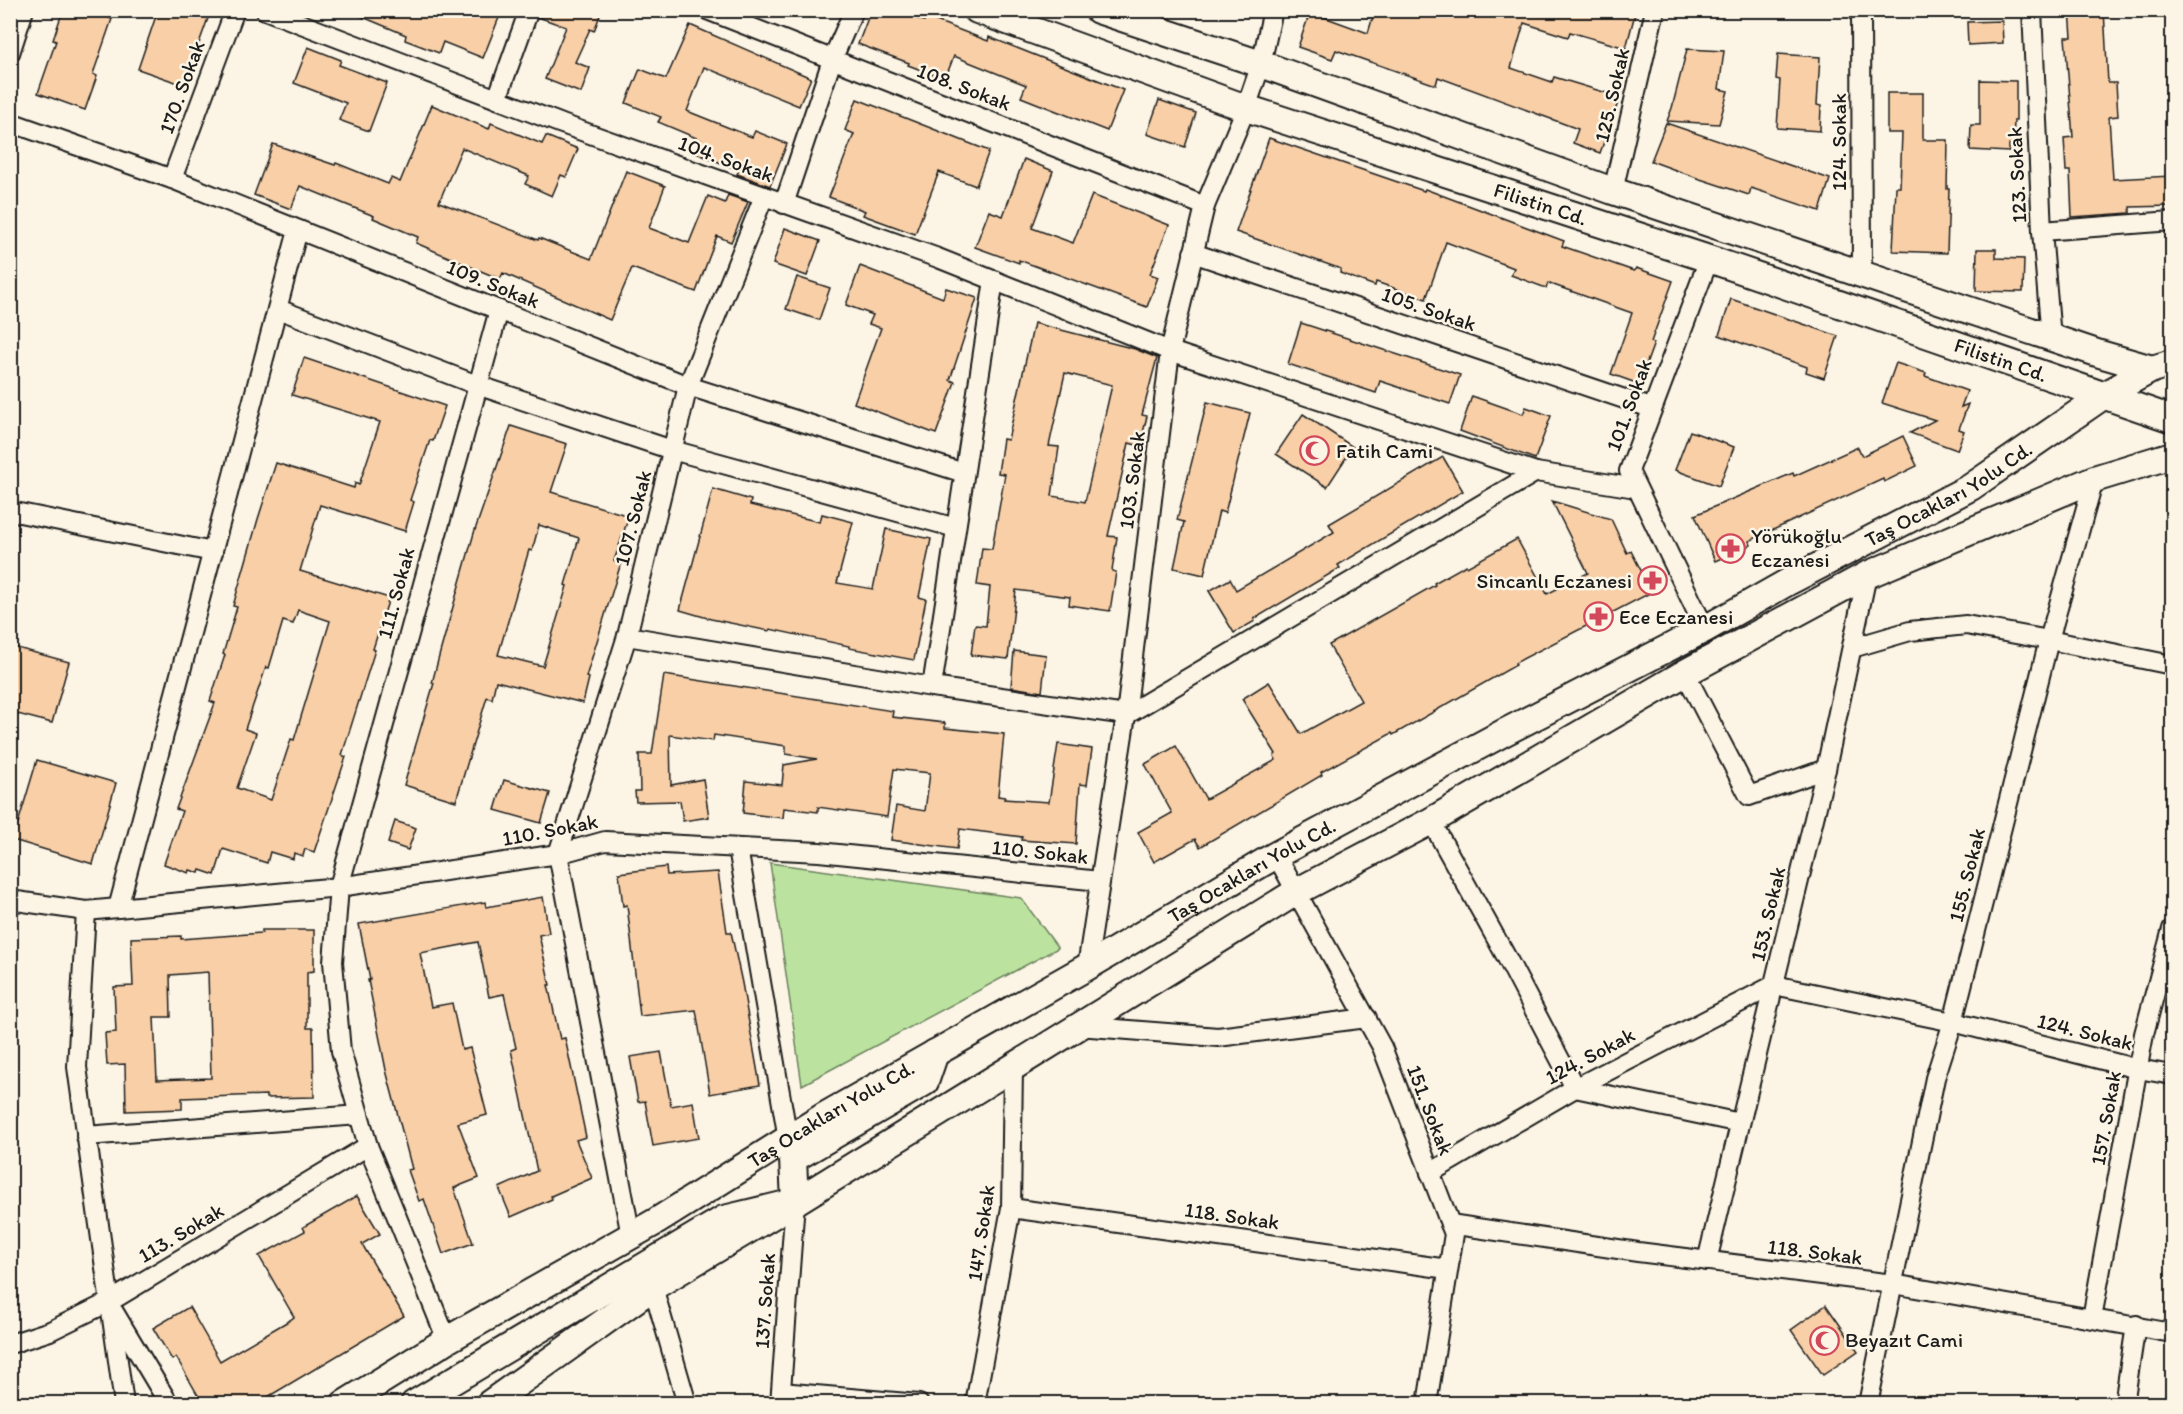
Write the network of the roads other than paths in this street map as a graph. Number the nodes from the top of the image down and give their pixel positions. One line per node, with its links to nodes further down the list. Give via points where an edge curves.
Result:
1 (24, 10): 13 (street)
2 (235, 10): 19 (street, 170. Sokak)
3 (265, 10): 16 (street, 104. Sokak)
4 (529, 10): 16 (street)
5 (707, 10): 14 (street, 108. Sokak)
6 (854, 10): 14 (street)
7 (977, 10): 17 (main road, Filistin Cd.)
8 (1098, 10): 15 (main road, Filistin Cd.)
9 (1273, 10): 15 (street, 103. Sokak)
10 (1655, 10): 20 (street, 125. Sokak)
11 (1861, 10): 29 (street, 124. Sokak)
12 (2032, 10): 26 (street, 123. Sokak)
13 (10, 53)
14 (832, 60): 22 (street); 23 (street, 108. Sokak)
15 (1261, 64): 17 (street, 103. Sokak); 20 (main road, Filistin Cd.)
16 (497, 99): 21 (street, 104. Sokak)
17 (1246, 108): 23 (street, 103. Sokak); 28 (main road, Filistin Cd.)
18 (11, 126): 19 (street, 109. Sokak)
19 (172, 179): 25 (street, 109. Sokak)
20 (1613, 190): 29 (main road, Filistin Cd.)
21 (764, 196): 22 (street, 104. Sokak); 37 (street, 107. Sokak)
22 (784, 204): 30 (street, 104. Sokak)
23 (1205, 206): 27 (street, 103. Sokak)
24 (2172, 221): 26 (street)
25 (298, 230): 31 (street); 32 (street, 109. Sokak)
26 (2042, 231): 33 (street, 123. Sokak)
27 (1193, 253): 34 (street, 103. Sokak); 39 (street, 105. Sokak)
28 (1709, 259): 38 (main road, Filistin Cd.); 39 (street, 101. Sokak)
29 (1862, 273): 33 (main road, Filistin Cd.)
30 (994, 280): 34 (street, 104. Sokak); 44 (street)
31 (278, 309): 36 (street); 49 (street)
32 (499, 310): 36 (street, 111. Sokak); 37 (street, 109. Sokak)
33 (2051, 338): 35 (main road, Filistin Cd.)
34 (1170, 351): 43 (street, 104. Sokak); 58 (street, 103. Sokak)
35 (2162, 366): 38 (main road, Taş Ocakları Yolu Cd.)
36 (477, 385): 41 (street); 65 (street, 111. Sokak)
37 (688, 386): 41 (street, 107. Sokak); 44 (street, 109. Sokak)
38 (2103, 396): 40 (main road, Filistin Cd.); 51 (main road, Taş Ocakları Yolu Cd., via 1971,487)
39 (1651, 408): 46 (street, 101. Sokak, via 1629,471)
40 (2172, 419)
41 (672, 450): 48 (street); 52 (street, 107. Sokak)
42 (2172, 455): 45 (main road, Taş Ocakları Yolu Cd.)
43 (1536, 472): 46 (street, 104. Sokak); 58 (street)
44 (964, 473): 48 (street)
45 (2094, 479): 50 (main road, Taş Ocakları Yolu Cd.); 53 (street, 155. Sokak)
46 (1636, 488): 51 (street, 101. Sokak)
47 (10, 511): 49 (street)
48 (956, 528): 57 (street)
49 (213, 552): 68 (street)
50 (1868, 575): 54 (street, 153. Sokak); 56 (main road, Taş Ocakları Yolu Cd.)
51 (1705, 629): 63 (main road, Taş Ocakları Yolu Cd.)
52 (627, 636): 57 (street); 62 (street, 107. Sokak)
53 (2049, 640): 54 (street, via 1948,626 1910,631); 55 (street); 74 (street, 155. Sokak)
54 (1852, 648): 59 (street, 153. Sokak)
55 (2172, 665)
56 (1685, 672): 59 (street, via 1749,795); 60 (main road, Taş Ocakları Yolu Cd.)
57 (932, 687): 58 (street)
58 (1126, 715): 64 (street, 103. Sokak)
59 (1826, 769): 72 (street, 153. Sokak)
60 (1431, 821): 66 (main road, Taş Ocakları Yolu Cd.); 80 (street)
61 (738, 848): 62 (street, 110. Sokak, via 605,841); 64 (street, 110. Sokak, via 819,852); 84 (street)
62 (558, 854): 65 (street, 110. Sokak); 90 (street)
63 (1276, 855): 66 (street, 151. Sokak); 71 (main road, Taş Ocakları Yolu Cd.)
64 (1100, 881): 71 (street, 103. Sokak)
65 (339, 887): 68 (street, 110. Sokak); 81 (street, 111. Sokak, via 333,962 337,1015 341,1051)
66 (1296, 892): 73 (street, 151. Sokak); 75 (main road, Taş Ocakları Yolu Cd.)
67 (10, 900): 69 (street, 110. Sokak)
68 (118, 908): 69 (street, 110. Sokak)
69 (86, 911): 83 (street, via 77,1067)
70 (2172, 929): 78 (street, 157. Sokak)
71 (1087, 967): 76 (main road, Taş Ocakları Yolu Cd.)
72 (1774, 985): 74 (street, 124. Sokak); 80 (street, 124. Sokak); 82 (street, 153. Sokak)
73 (1367, 1018): 75 (street, via 1218,1037); 86 (street, 151. Sokak)
74 (1953, 1022): 78 (street, 124. Sokak); 93 (street, 155. Sokak, via 1935,1078)
75 (1078, 1026): 77 (main road, Taş Ocakları Yolu Cd.)
76 (935, 1053): 84 (main road, Taş Ocakları Yolu Cd.); 87 (main road, via 925,1082 793,1159)
77 (1013, 1068): 87 (main road, Taş Ocakları Yolu Cd.); 88 (street, 147. Sokak)
78 (2138, 1069): 79 (street, 124. Sokak); 96 (street, 157. Sokak)
79 (2172, 1075)
80 (1575, 1088): 82 (street); 86 (street, 124. Sokak)
81 (359, 1114): 83 (street); 85 (street, 111. Sokak)
82 (1740, 1123): 91 (street, 153. Sokak)
83 (86, 1136): 95 (street)
84 (788, 1139): 90 (main road, Taş Ocakları Yolu Cd.)
85 (368, 1146): 95 (street, 113. Sokak); 99 (street, 111. Sokak)
86 (1430, 1173): 89 (street, 151. Sokak)
87 (795, 1202): 94 (main road); 101 (street, 137. Sokak); 105 (main road, Taş Ocakları Yolu Cd., via 724,1219)
88 (1011, 1208): 92 (street, 118. Sokak); 109 (street, 147. Sokak)
89 (1450, 1224): 91 (street, 118. Sokak); 92 (street, 151. Sokak, via 1454,1234)
90 (631, 1236): 99 (main road, Taş Ocakları Yolu Cd.)
91 (1707, 1261): 93 (street, 118. Sokak)
92 (1448, 1269): 110 (street, 151. Sokak)
93 (1893, 1284): 96 (street, 118. Sokak); 111 (street, 155. Sokak)
94 (653, 1287): 106 (main road); 107 (street)
95 (109, 1302): 100 (street, 113. Sokak, via 50,1331); 102 (street); 103 (street)
96 (2091, 1318): 97 (street, 118. Sokak)
97 (2136, 1325): 98 (street, 118. Sokak); 112 (street)
98 (2172, 1333)
99 (447, 1340): 104 (main road, Taş Ocakları Yolu Cd.)
100 (10, 1344)
101 (781, 1398): 108 (street)
102 (124, 1404)
103 (169, 1404)
104 (344, 1404)
105 (414, 1404)
106 (489, 1404)
107 (687, 1404)
108 (919, 1404)
109 (975, 1404)
110 (1427, 1404)
111 (1868, 1404)
112 (2124, 1404)

